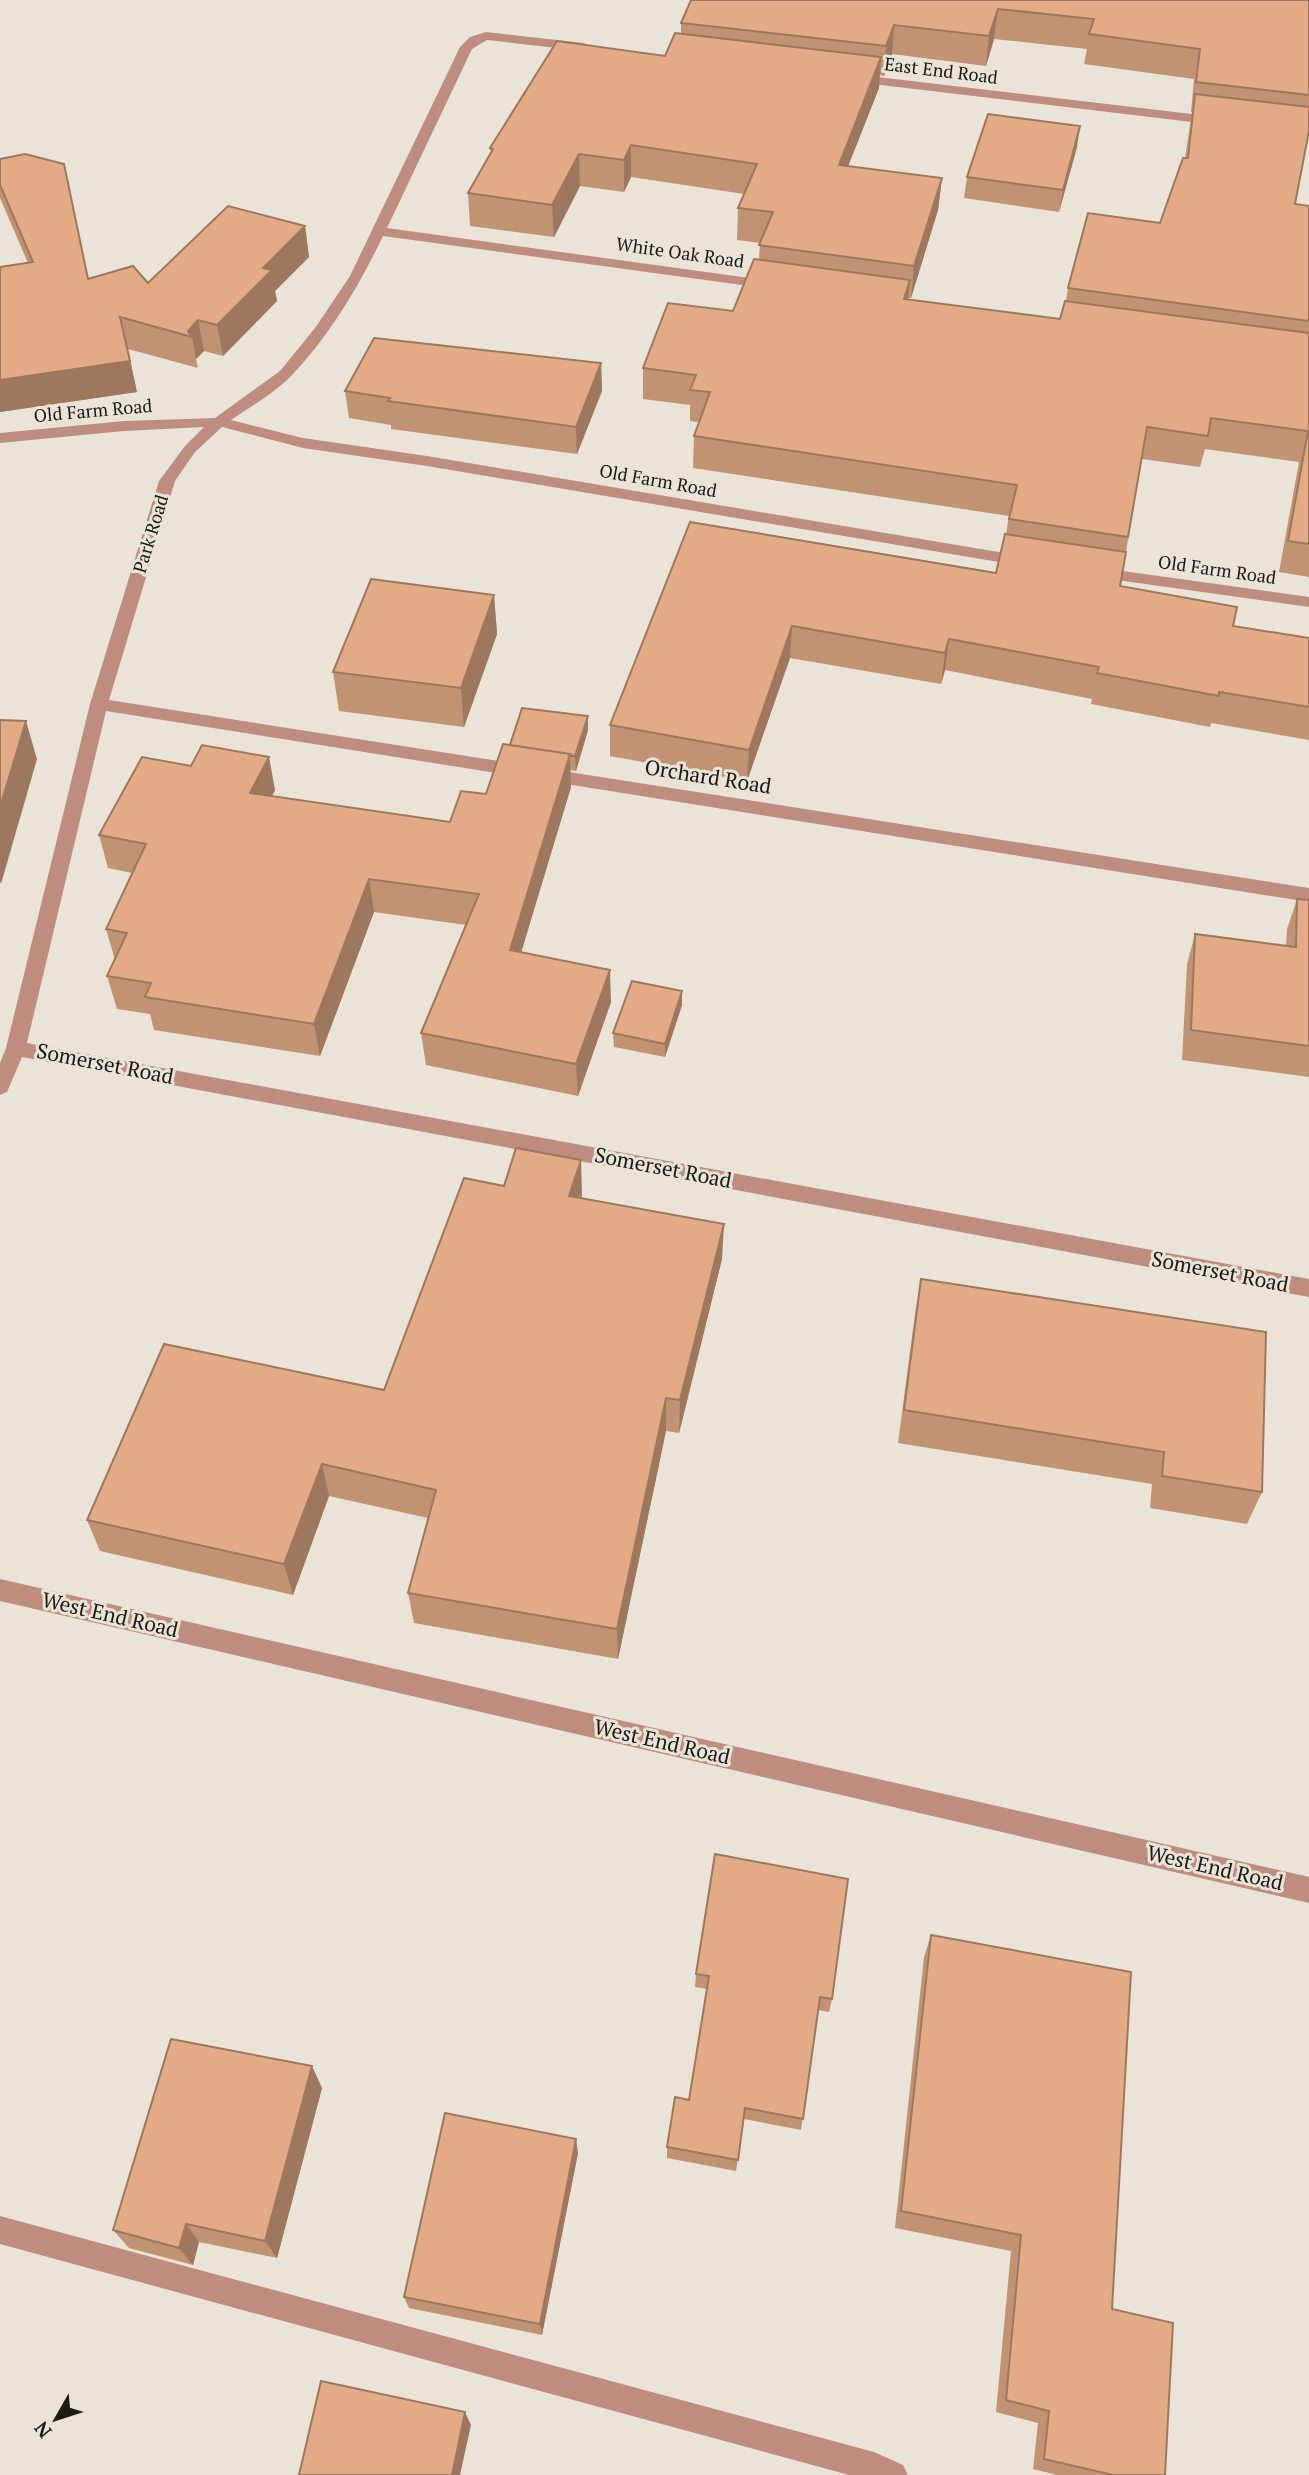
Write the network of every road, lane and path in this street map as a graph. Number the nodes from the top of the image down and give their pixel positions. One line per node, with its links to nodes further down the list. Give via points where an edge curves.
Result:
1 (596, 49): 4 (street, Park Road, via 486,36 466,47)
2 (843, 77): 3 (street, East End Road)
3 (1227, 122)
4 (378, 231): 5 (street, White Oak Road); 6 (street, Park Road, via 357,276 321,331 285,374)
5 (789, 288)
6 (219, 422): 7 (street, Old Farm Road); 8 (street, Old Farm Road, via 303,443); 11 (street, Park Road, via 190,449 167,481)
7 (0, 438)
8 (1045, 565)
9 (1071, 569): 10 (street, Old Farm Road)
10 (1309, 602)
11 (99, 704): 12 (street, Orchard Road); 13 (street, Park Road)
12 (1309, 895)
13 (16, 1048): 14 (street, Park Road); 15 (street, Somerset Road)
14 (0, 1087)
15 (1309, 1288)
16 (8, 1592): 17 (street, West End Road)
17 (1309, 1890)
18 (0, 2230): 19 (street)
19 (893, 2475)

